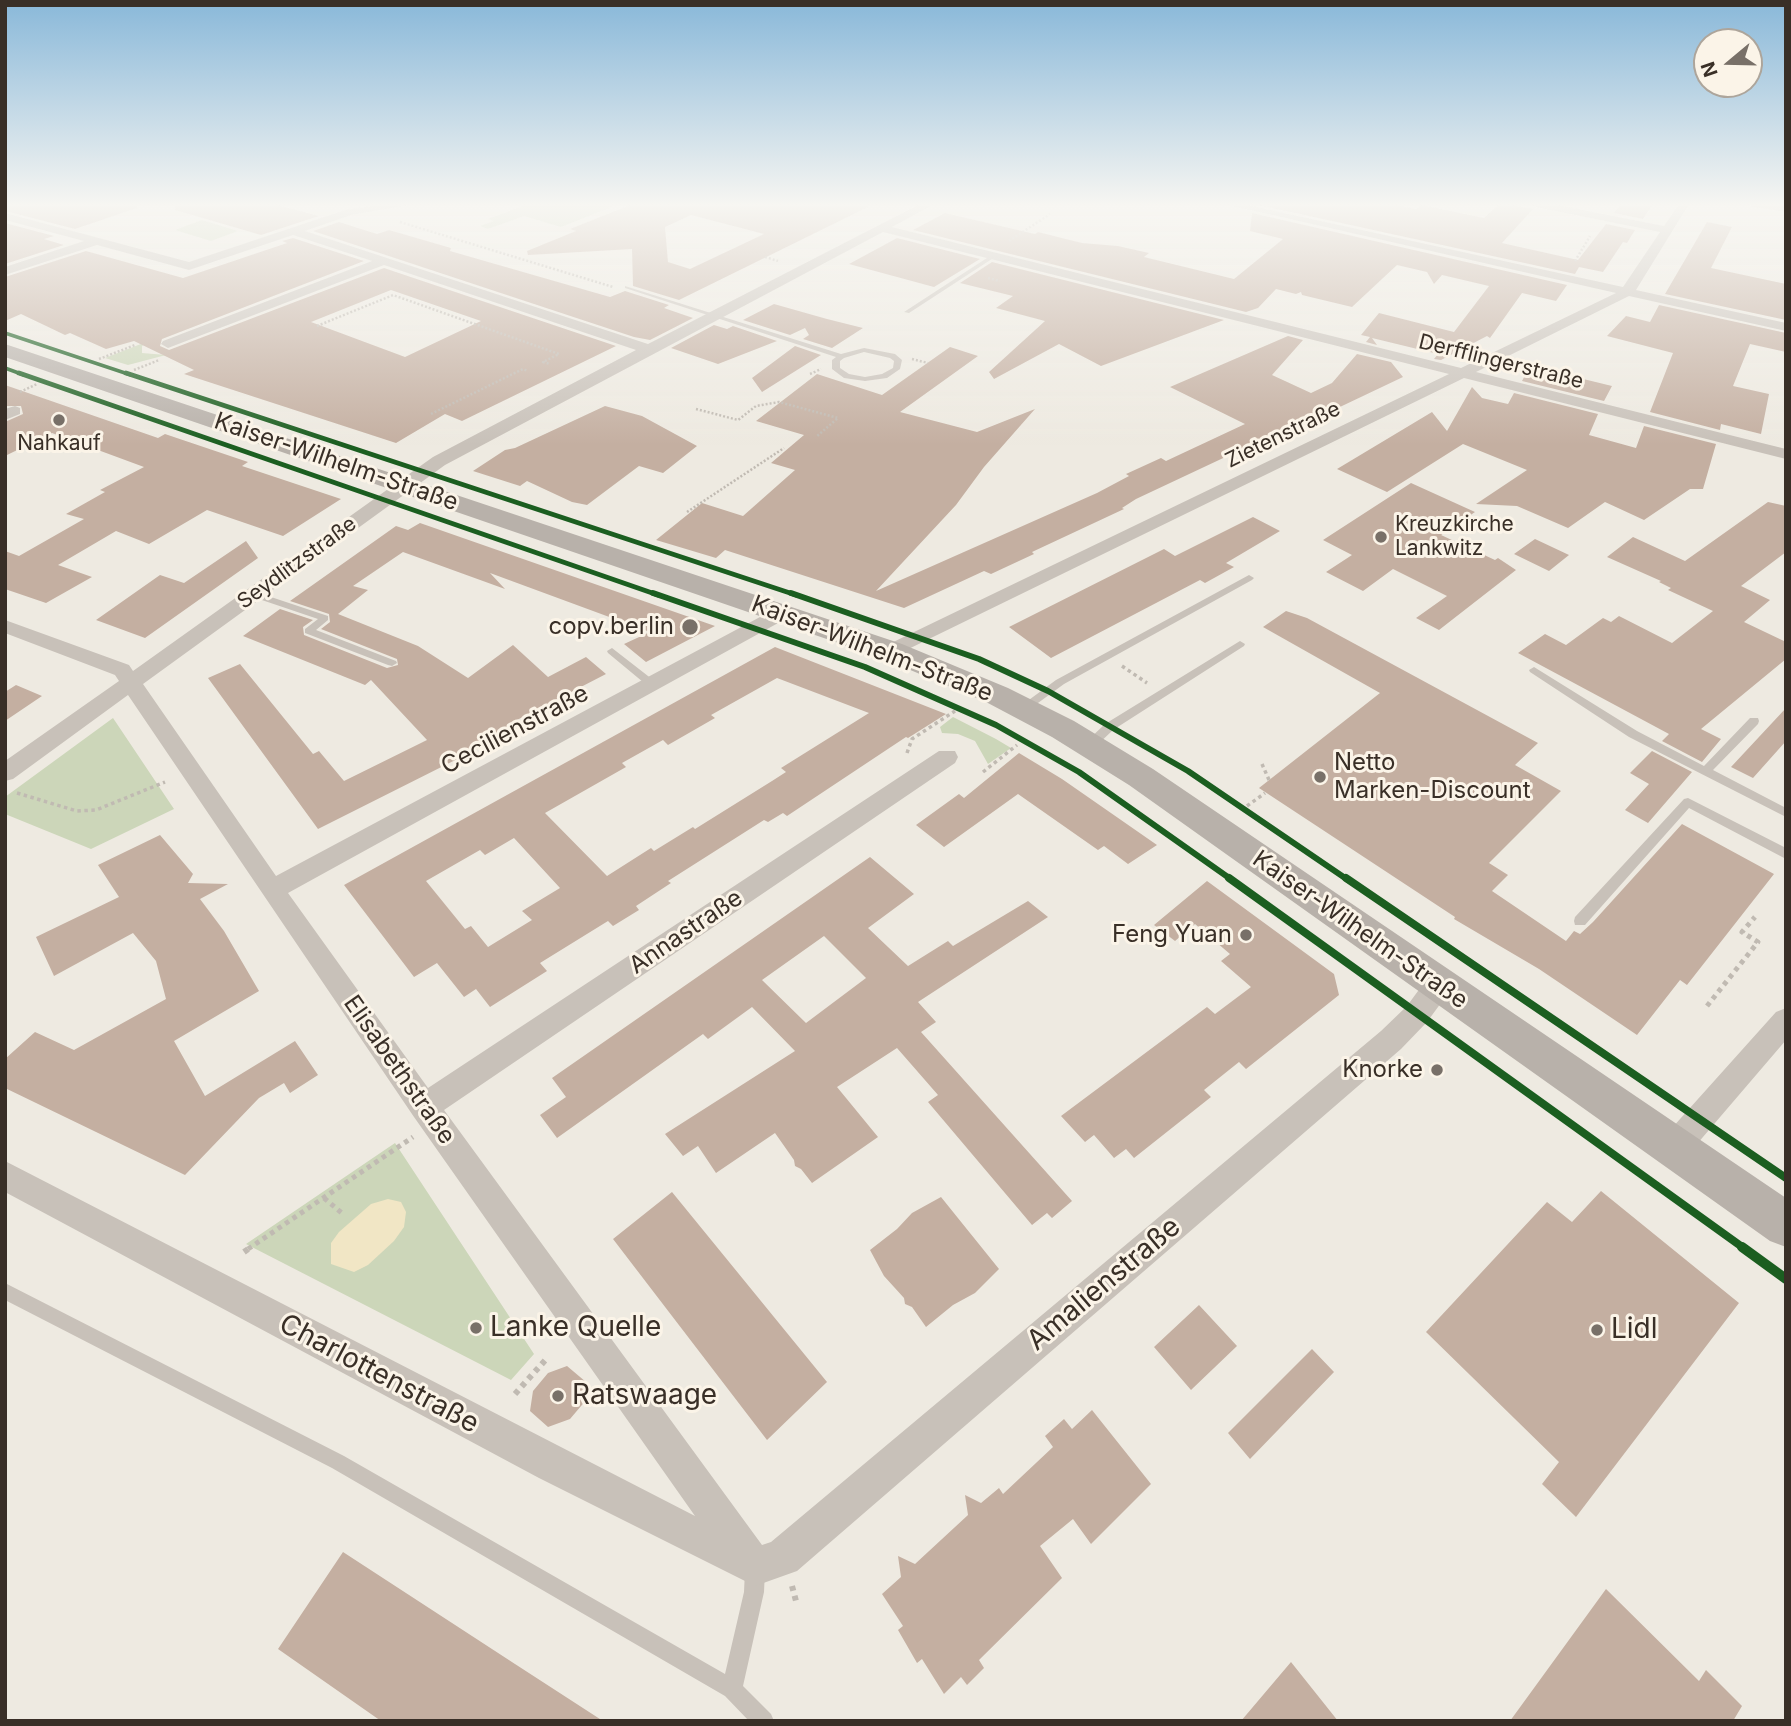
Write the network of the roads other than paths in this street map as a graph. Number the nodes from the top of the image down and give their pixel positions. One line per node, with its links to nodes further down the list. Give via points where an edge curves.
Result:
1 (330, 285): 15 (street)
2 (455, 285): 13 (street)
3 (630, 285): 11 (lane)
4 (772, 285): 11 (street, Seydlitzstraße)
5 (955, 285): 10 (lane)
6 (1102, 285): 17 (street, Derfflingerstraße)
7 (1593, 285): 9 (street)
8 (1632, 285): 9 (street)
9 (1627, 292): 12 (street); 17 (street, Zietenstraße)
10 (907, 312)
11 (713, 315): 13 (street, Seydlitzstraße); 16 (lane)
12 (1786, 327)
13 (648, 349): 19 (street, Seydlitzstraße, via 478,438)
14 (5, 350): 19 (main road, Kaiser-Wilhelm-Straße)
15 (169, 350)
16 (841, 356): 16 (lane, via 836,369 855,378 884,376 898,364 892,355 876,350)
17 (1462, 374): 18 (street, Derfflingerstraße); 26 (street, Zietenstraße)
18 (1786, 454)
19 (405, 485): 21 (street, Seydlitzstraße); 22 (main road, Kaiser-Wilhelm-Straße)
20 (1249, 578): 32 (lane, via 1109,656)
21 (253, 594): 27 (lane, via 325,618 309,631); 29 (street, Seydlitzstraße)
22 (782, 614): 26 (main road, Kaiser-Wilhelm-Straße); 30 (street, Cecilienstraße)
23 (5, 626): 29 (street, Elisabethstraße, via 122,670)
24 (1240, 644): 33 (lane, via 1109,727)
25 (612, 651): 30 (lane)
26 (892, 651): 32 (main road, Kaiser-Wilhelm-Straße, via 955,675)
27 (392, 663)
28 (1534, 670): 35 (lane, via 1633,734)
29 (130, 683): 36 (street, Seydlitzstraße); 39 (street, Elisabethstraße)
30 (653, 685): 39 (street, Cecilienstraße)
31 (1754, 721): 35 (lane)
32 (1020, 730): 33 (main road, Kaiser-Wilhelm-Straße)
33 (1090, 745): 41 (main road, Kaiser-Wilhelm-Straße)
34 (947, 757): 43 (street, Annastraße)
35 (1705, 771): 37 (lane)
36 (7, 782)
37 (1786, 813)
38 (1786, 855): 40 (lane, via 1688,802)
39 (271, 890): 43 (street, Elisabethstraße)
40 (1580, 921)
41 (1439, 984): 44 (main road, Kaiser-Wilhelm-Straße); 48 (street, Amalienstraße, via 1410,1021 1298,1119 783,1557)
42 (1786, 1020): 44 (street)
43 (424, 1119): 48 (street, Elisabethstraße)
44 (1674, 1148): 46 (main road, Kaiser-Wilhelm-Straße)
45 (5, 1177): 48 (street, Charlottenstraße)
46 (1786, 1225)
47 (5, 1291): 49 (lane, via 338,1462)
48 (755, 1567): 49 (lane, via 754,1592)
49 (732, 1689): 50 (lane)
50 (764, 1721)

